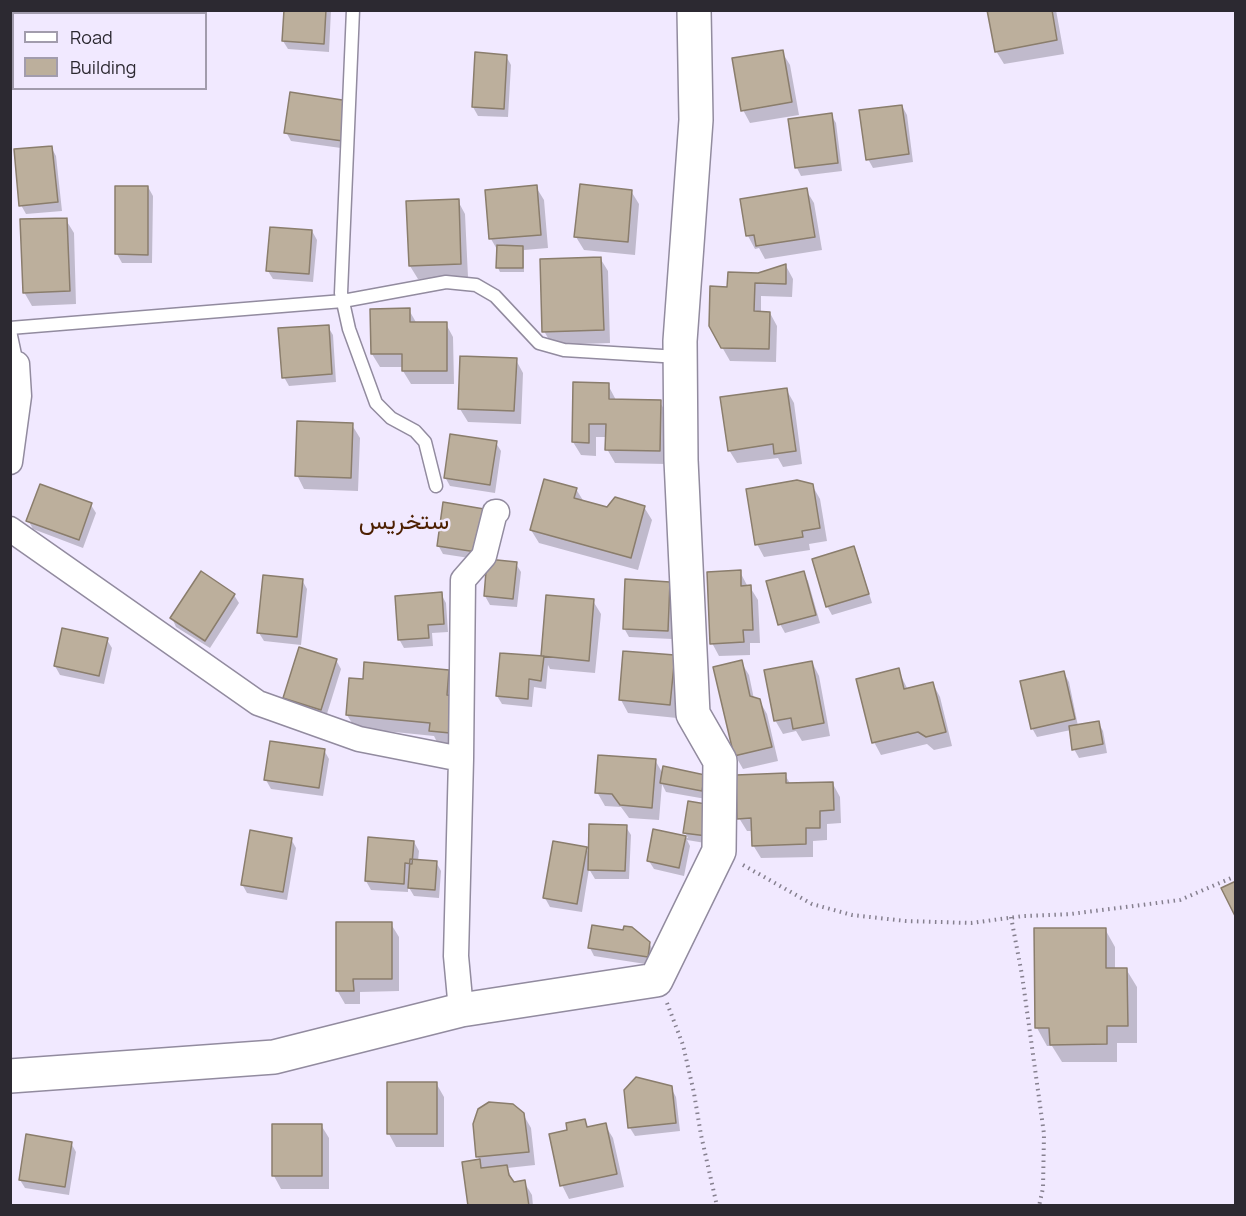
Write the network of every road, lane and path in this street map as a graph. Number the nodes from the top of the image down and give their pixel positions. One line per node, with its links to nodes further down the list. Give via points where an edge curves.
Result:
1 (353, 10): 3 (lane)
2 (694, 10): 5 (street, via 696,120)
3 (343, 301): 4 (lane); 5 (lane, via 446,282 476,285 495,296 538,343 564,350); 8 (lane, via 376,403 425,442)
4 (10, 330): 6 (lane)
5 (680, 357): 12 (street, via 693,714 720,761)
6 (14, 364): 7 (street, via 19,396)
7 (10, 462)
8 (436, 486)
9 (497, 512): 11 (street, via 484,556 463,580)
10 (10, 529): 11 (street, via 258,703 359,739)
11 (461, 759): 16 (street, via 456,956)
12 (718, 851): 14 (path, via 812,904 852,915 938,922); 15 (street)
13 (1236, 876): 14 (path, via 1180,900 1071,914)
14 (1011, 917): 19 (path, via 1044,1134)
15 (656, 980): 16 (street); 18 (path, via 683,1045)
16 (460, 1010): 17 (street, via 274,1057)
17 (10, 1076)
18 (717, 1206)
19 (1039, 1206)

